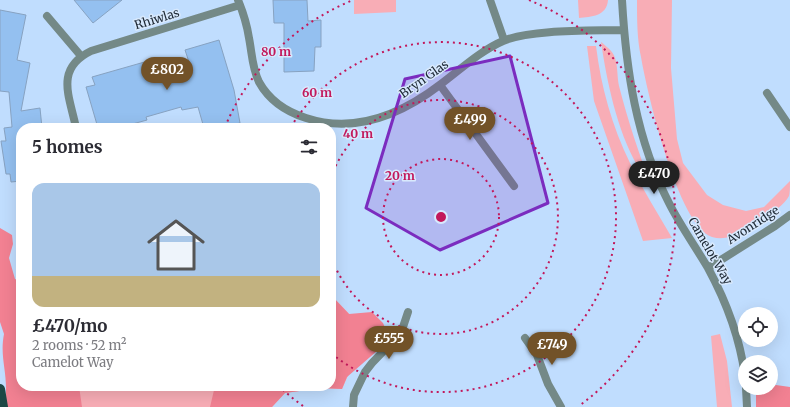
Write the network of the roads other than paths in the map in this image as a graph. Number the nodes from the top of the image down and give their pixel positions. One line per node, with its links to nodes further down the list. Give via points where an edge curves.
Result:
1 (490, 0): 6 (street)
2 (622, 0): 5 (street, Camelot Way)
3 (239, 2): 7 (street, Rhiwlas); 11 (street, Bryn Glas, via 260,82 275,102 301,117)
4 (47, 16): 7 (street)
5 (624, 30): 6 (street, Bryn Glas, via 542,34); 16 (street, Camelot Way, via 630,83 646,148 668,202)
6 (504, 40): 8 (street, Bryn Glas, via 471,60)
7 (81, 56): 10 (street, via 68,74 66,82)
8 (440, 85): 12 (street, Bryn Glas, via 400,111 363,122); 14 (street)
9 (767, 93): 13 (street)
10 (75, 123)
11 (328, 123)
12 (336, 124)
13 (790, 126)
14 (514, 186)
15 (790, 215): 16 (street, Avonridge)
16 (708, 268): 19 (street, Camelot Way, via 735,330)
17 (408, 312): 23 (street, via 401,333 365,372 354,395)
18 (525, 338): 24 (street, via 537,355 548,384)
19 (740, 355)
20 (0, 389): 22 (main road)
21 (746, 395): 25 (street)
22 (3, 407)
23 (353, 407)
24 (561, 407)
25 (747, 407)

